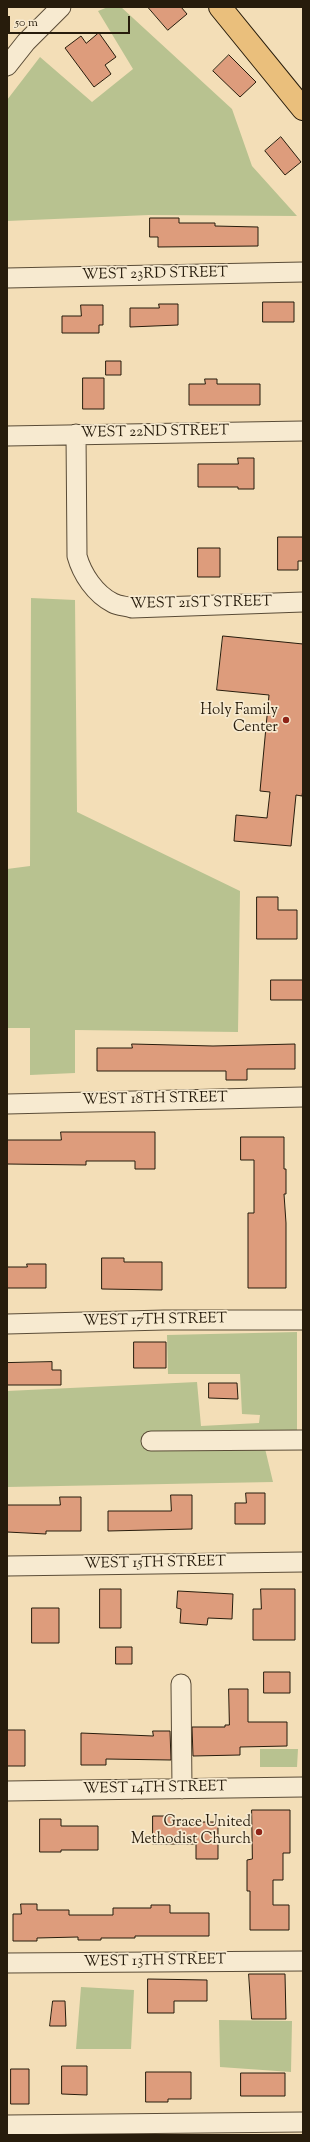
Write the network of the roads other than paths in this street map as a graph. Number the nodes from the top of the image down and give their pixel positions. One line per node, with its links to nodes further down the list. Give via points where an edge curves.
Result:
1 (61, 7): 3 (street, via 26,42)
2 (220, 7): 4 (main road)
3 (7, 66)
4 (303, 109)
5 (303, 272): 6 (street, WEST 23RD STREET)
6 (7, 278)
7 (303, 431): 8 (street, WEST 22ND STREET)
8 (76, 434): 9 (street, WEST 22ND STREET); 10 (street, WEST 21ST STREET, via 77,556 88,582 113,603 132,608)
9 (7, 436)
10 (303, 602)
11 (303, 1098): 12 (street, WEST 18TH STREET)
12 (7, 1104)
13 (303, 1320): 14 (street, WEST 17TH STREET)
14 (7, 1324)
15 (303, 1440): 16 (street)
16 (151, 1441)
17 (303, 1562): 18 (street, WEST 15TH STREET)
18 (7, 1566)
19 (181, 1684): 21 (street)
20 (303, 1787): 21 (street, WEST 14TH STREET)
21 (182, 1789): 22 (street, WEST 14TH STREET)
22 (7, 1791)
23 (303, 1961): 24 (street, WEST 13TH STREET)
24 (7, 1964)
25 (303, 2122): 26 (street)
26 (7, 2125)

